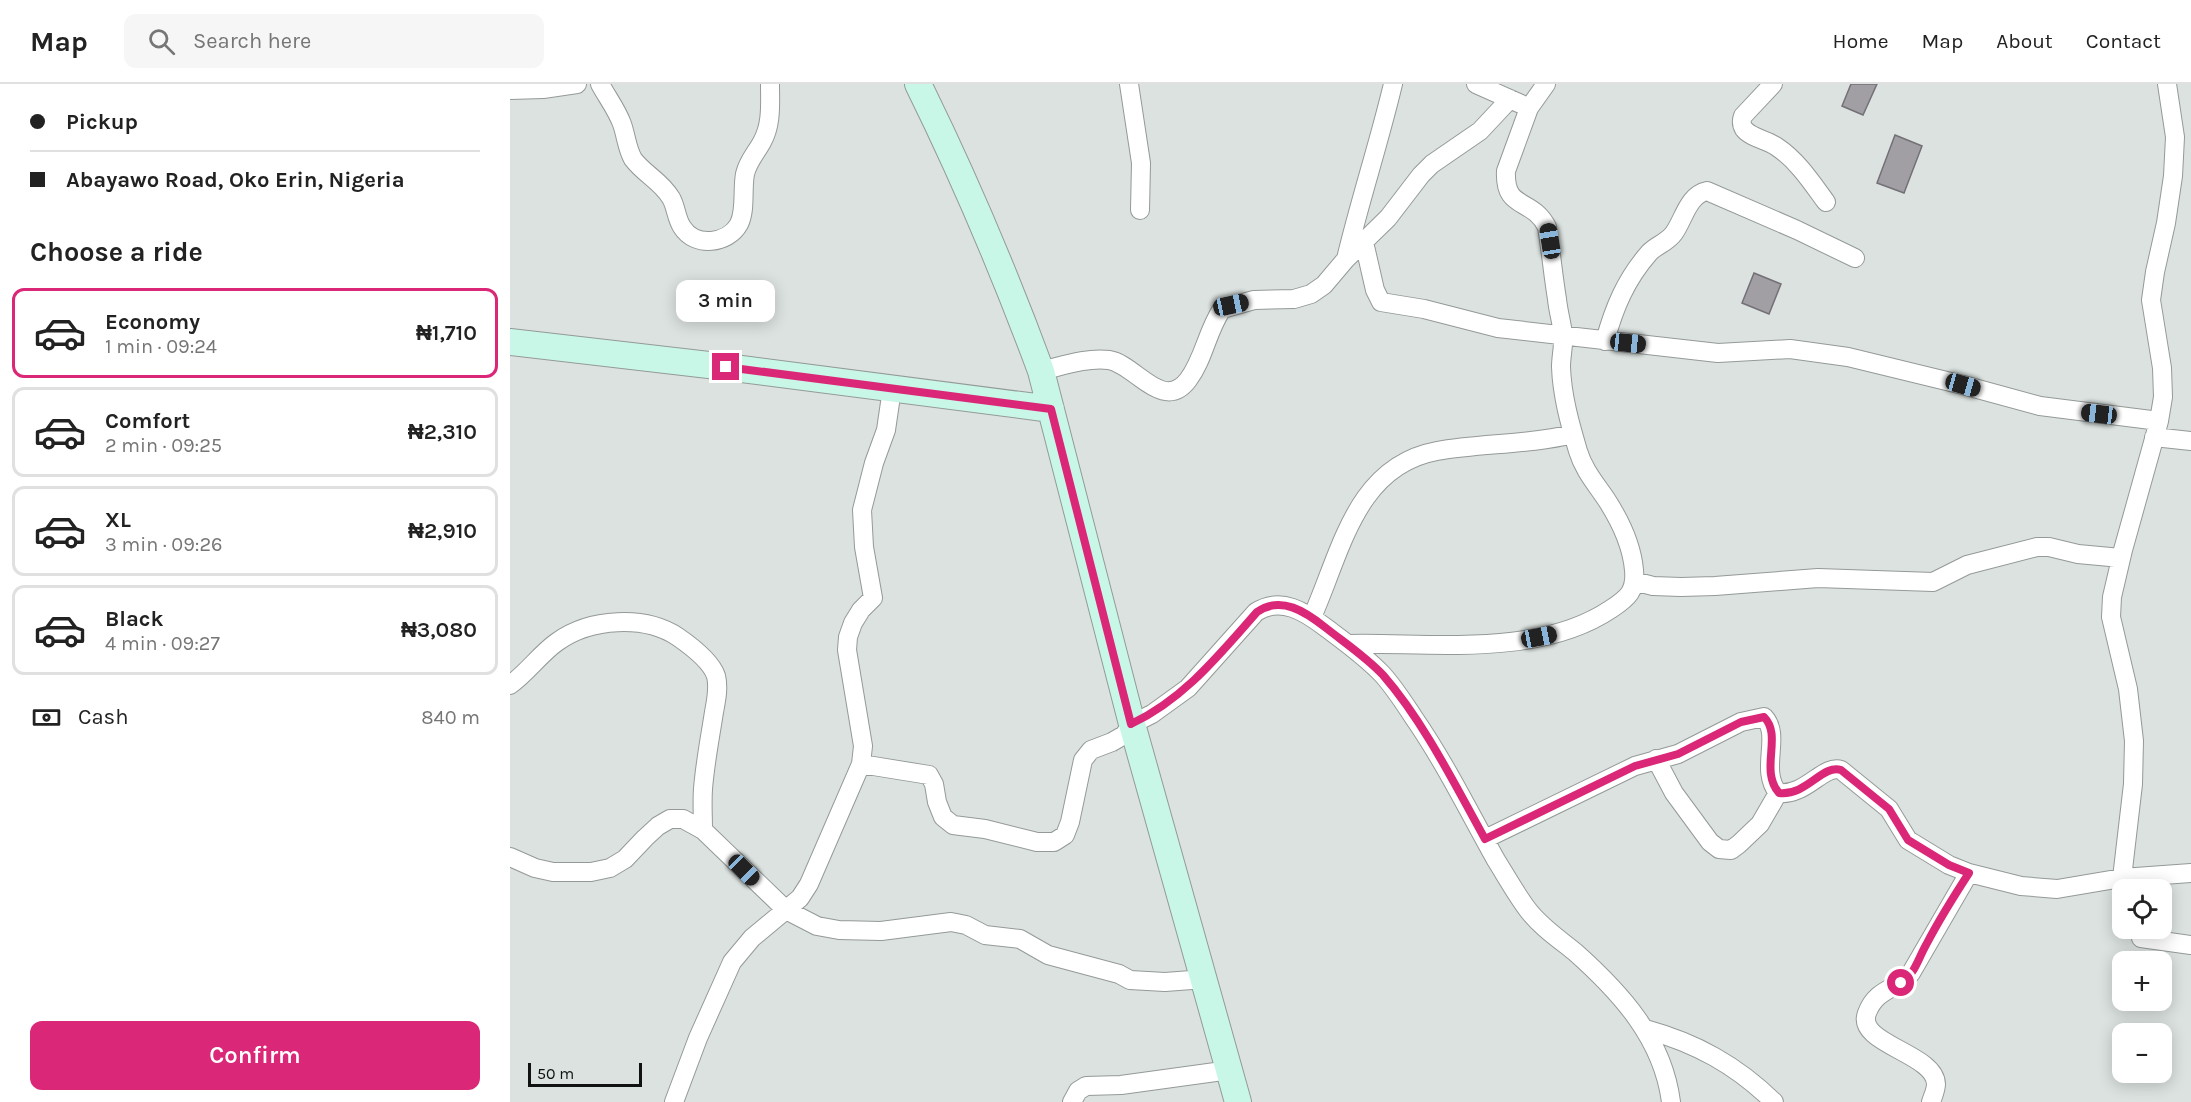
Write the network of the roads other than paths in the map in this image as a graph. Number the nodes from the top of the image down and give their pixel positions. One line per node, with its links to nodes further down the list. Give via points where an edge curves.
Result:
1 (577, 84): 11 (street)
2 (600, 84): 3 (street, via 622,123 631,156 673,200 682,228 706,242 724,238 741,221 745,174 767,131 771,114)
3 (770, 84)
4 (918, 84): 22 (street)
5 (1129, 84): 15 (street, via 1141,164)
6 (1393, 84): 18 (street)
7 (1476, 84): 12 (street)
8 (1546, 84): 13 (street)
9 (1773, 84): 14 (street, via 1743,116 1743,126 1785,153)
10 (2168, 84): 25 (street, via 2175,137 2173,176 2151,300 2162,368 2163,397)
11 (510, 90)
12 (1510, 99): 13 (street); 16 (street, via 1480,131 1421,174)
13 (1529, 108): 19 (street, via 1505,181 1507,191 1517,202 1535,210 1547,226)
14 (1826, 202)
15 (1140, 210)
16 (1364, 242): 18 (street); 19 (street, via 1375,290 1382,302 1498,328)
17 (1855, 258): 20 (street, via 1707,191 1699,193 1668,241 1650,251 1634,272 1615,306)
18 (1346, 259): 22 (street, via 1311,294 1294,299 1254,300 1222,309 1181,388 1153,388 1111,360)
19 (1563, 334): 20 (street); 26 (street, via 1562,368)
20 (1605, 340): 25 (street, via 1718,353 1790,349 1848,357 2040,406)
21 (510, 342): 23 (street)
22 (1041, 371): 24 (street)
23 (892, 389): 24 (street); 35 (street, via 886,430 862,510 873,598 861,610 848,637 863,746)
24 (1051, 409): 33 (street)
25 (2157, 429): 27 (street); 28 (street)
26 (1573, 434): 29 (street, via 1581,460 1609,502 1628,542); 30 (street, via 1438,451 1412,457 1387,473 1366,497 1351,523)
27 (2191, 441)
28 (2121, 558): 29 (street, via 2037,547 1967,565 1933,582 1818,578 1681,587); 42 (street, via 2111,617 2128,689 2134,741)
29 (1634, 581): 31 (street, via 1632,592 1620,603 1559,633 1466,645)
30 (1312, 617): 31 (street); 33 (street, via 1280,603 1266,605 1188,688)
31 (1348, 644): 38 (street, via 1398,694)
32 (510, 685): 37 (street, via 557,642 595,626 641,624 666,629 687,643 716,675 717,694 702,790)
33 (1131, 724): 35 (street, via 1124,735 1091,750 1083,760 1070,822 1065,835 1054,842 953,825 943,817 929,775); 46 (street)
34 (1656, 759): 36 (street, via 1699,745 1741,722 1764,717 1772,734 1769,770); 36 (street, via 1674,793 1719,849 1731,850 1740,844 1760,824); 38 (street)
35 (861, 764): 43 (street, via 809,884)
36 (1779, 793): 40 (street, via 1787,794 1811,783 1828,770 1841,770 1889,809 1908,840)
37 (703, 830): 39 (street, via 683,819 670,819 625,859 610,868 591,872 553,872); 43 (street)
38 (1485, 839): 47 (street, via 1528,910 1594,969)
39 (510, 857)
40 (1969, 873): 42 (street, via 2057,889); 54 (street, via 1911,974 1884,990 1867,1013 1869,1028 1883,1041 1929,1070 1936,1082)
41 (2191, 873): 42 (street)
42 (2122, 878)
43 (786, 910): 46 (street, via 817,926 839,930 881,931 939,922 966,925 985,935 1020,939 1048,955 1130,980); 49 (street, via 732,962)
44 (2148, 939): 45 (street)
45 (2191, 945)
46 (1204, 979): 48 (street)
47 (1645, 1029): 52 (street, via 1668,1082); 53 (street, via 1704,1050)
48 (1230, 1070): 50 (street, via 1086,1086); 51 (street)
49 (675, 1102)
50 (1072, 1102)
51 (1238, 1102)
52 (1671, 1102)
53 (1774, 1102)
54 (1931, 1102)

